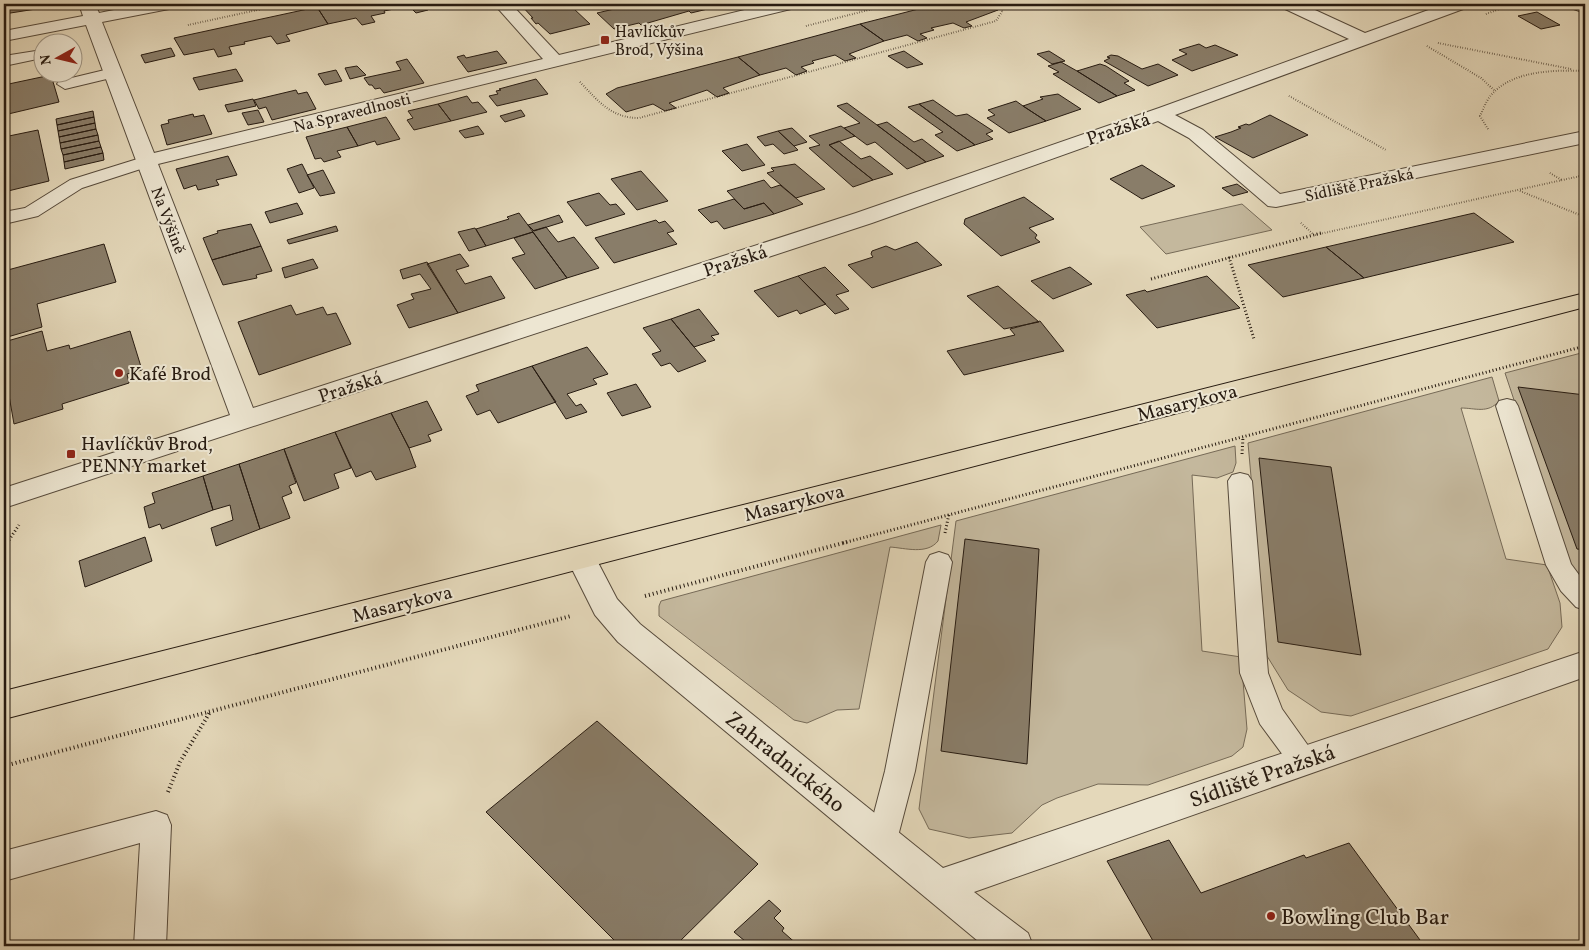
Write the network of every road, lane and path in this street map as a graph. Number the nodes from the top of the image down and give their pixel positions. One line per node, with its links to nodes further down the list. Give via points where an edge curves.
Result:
1 (169, 4): 12 (street)
2 (285, 4): 13 (path)
3 (502, 4): 20 (street)
4 (595, 4): 5 (path, via 598,7)
5 (612, 4)
6 (789, 4): 20 (street, Na Spravedlnosti)
7 (992, 4): 20 (path, via 1003,10 996,21 639,118 613,116)
8 (1289, 4): 15 (street)
9 (1460, 4): 15 (street, Pražská)
10 (1577, 4): 11 (street)
11 (1585, 8)
12 (90, 12): 14 (street); 22 (street, Na Výšině)
13 (181, 26)
14 (4, 36)
15 (1363, 39): 27 (street, Pražská)
16 (1438, 43): 21 (path)
17 (1425, 45): 25 (path, via 1481,78)
18 (32, 56): 19 (lane)
19 (4, 61)
20 (558, 62): 31 (street, Na Spravedlnosti)
21 (1579, 71): 23 (path); 25 (path, via 1527,76)
22 (113, 72): 24 (lane); 31 (street, Na Výšině)
23 (1585, 72)
24 (64, 84)
25 (1495, 91): 29 (path, via 1480,116 1482,123)
26 (1286, 94): 30 (path)
27 (1159, 114): 29 (street, Sídliště Pražská, via 1196,134 1276,201); 43 (street, Pražská, via 864,218)
28 (1585, 137): 29 (street, Sídliště Pražská)
29 (1518, 150): 33 (path)
30 (1389, 152)
31 (147, 161): 36 (lane, via 76,184 31,212); 43 (street, Na Výšině)
32 (1585, 175): 33 (path)
33 (1562, 181): 34 (path)
34 (1519, 191): 35 (path); 37 (path, via 1314,234)
35 (1585, 217)
36 (4, 218)
37 (1229, 257): 38 (path); 40 (path)
38 (1151, 279)
39 (1585, 300): 48 (main road, Masarykova)
40 (1254, 339)
41 (1585, 346): 51 (path)
42 (1507, 406): 50 (lane, via 1559,565)
43 (245, 421): 45 (street, Pražská)
44 (1240, 481): 55 (lane, via 1254,673 1270,714)
45 (4, 498)
46 (20, 522): 47 (path)
47 (4, 547)
48 (581, 557): 51 (street, Zahradnického); 53 (main road, Masarykova)
49 (939, 562): 58 (lane, via 900,771)
50 (1585, 600)
51 (606, 607): 54 (path); 58 (street, Zahradnického, via 629,633)
52 (1585, 664): 55 (street, Sídliště Pražská)
53 (4, 705)
54 (211, 712): 56 (path); 57 (path, via 180,762)
55 (1304, 761): 60 (street, Sídliště Pražská)
56 (4, 766)
57 (156, 825): 59 (lane); 61 (lane)
58 (882, 840): 60 (street, Zahradnického)
59 (4, 866)
60 (938, 886): 62 (street, Zahradnického)
61 (150, 946)
62 (1014, 946)

